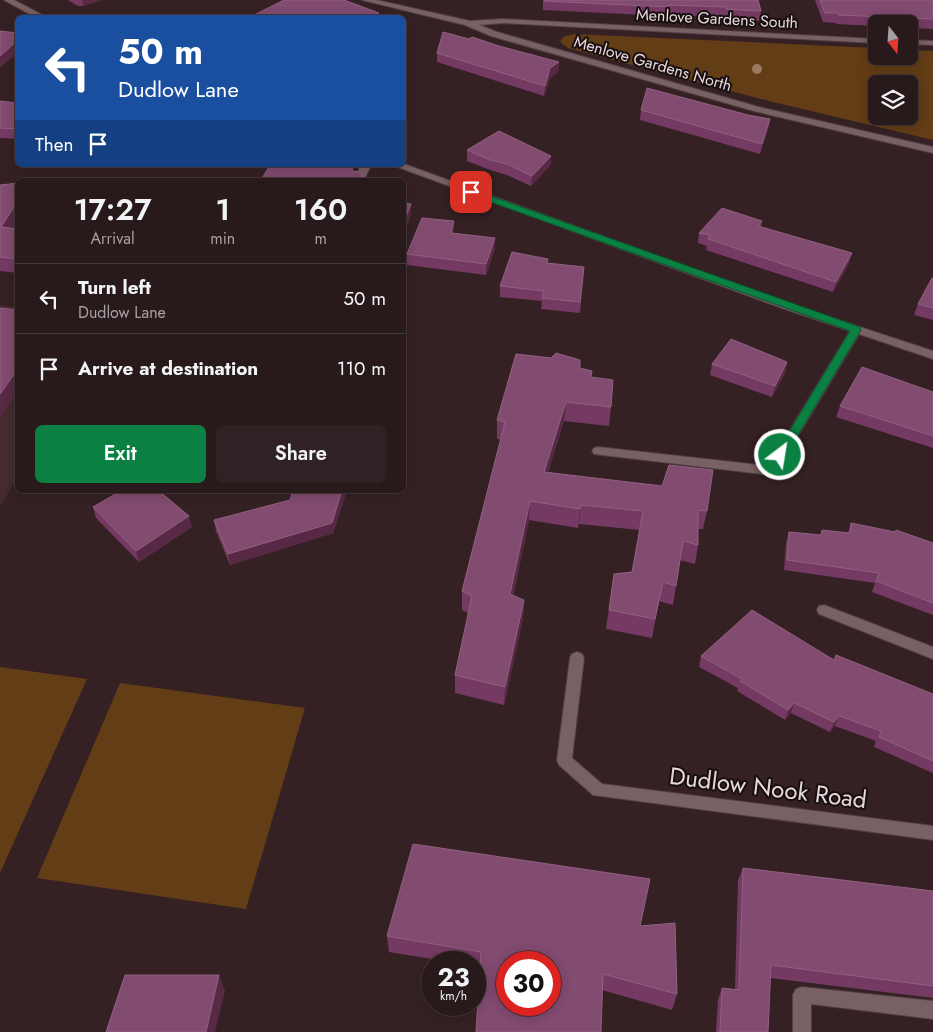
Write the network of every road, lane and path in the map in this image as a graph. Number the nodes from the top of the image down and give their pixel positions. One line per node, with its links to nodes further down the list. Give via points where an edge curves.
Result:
1 (8, 0): 3 (street)
2 (366, 0): 4 (street, Menlove Gardens North)
3 (38, 15)
4 (467, 23): 5 (street, Menlove Gardens South, via 504,21); 8 (street, Menlove Gardens North, via 494,34 757,108)
5 (868, 41)
6 (918, 42): 7 (street)
7 (933, 43)
8 (933, 150)
9 (403, 167): 10 (street)
10 (856, 330): 11 (street); 12 (street, via 771,471)
11 (933, 355)
12 (598, 451)
13 (824, 610): 14 (street)
14 (933, 653)
15 (577, 658): 16 (street, Dudlow Nook Road, via 564,760 598,790)
16 (933, 832)
17 (933, 1010): 18 (street, via 802,995)
18 (802, 1032)

